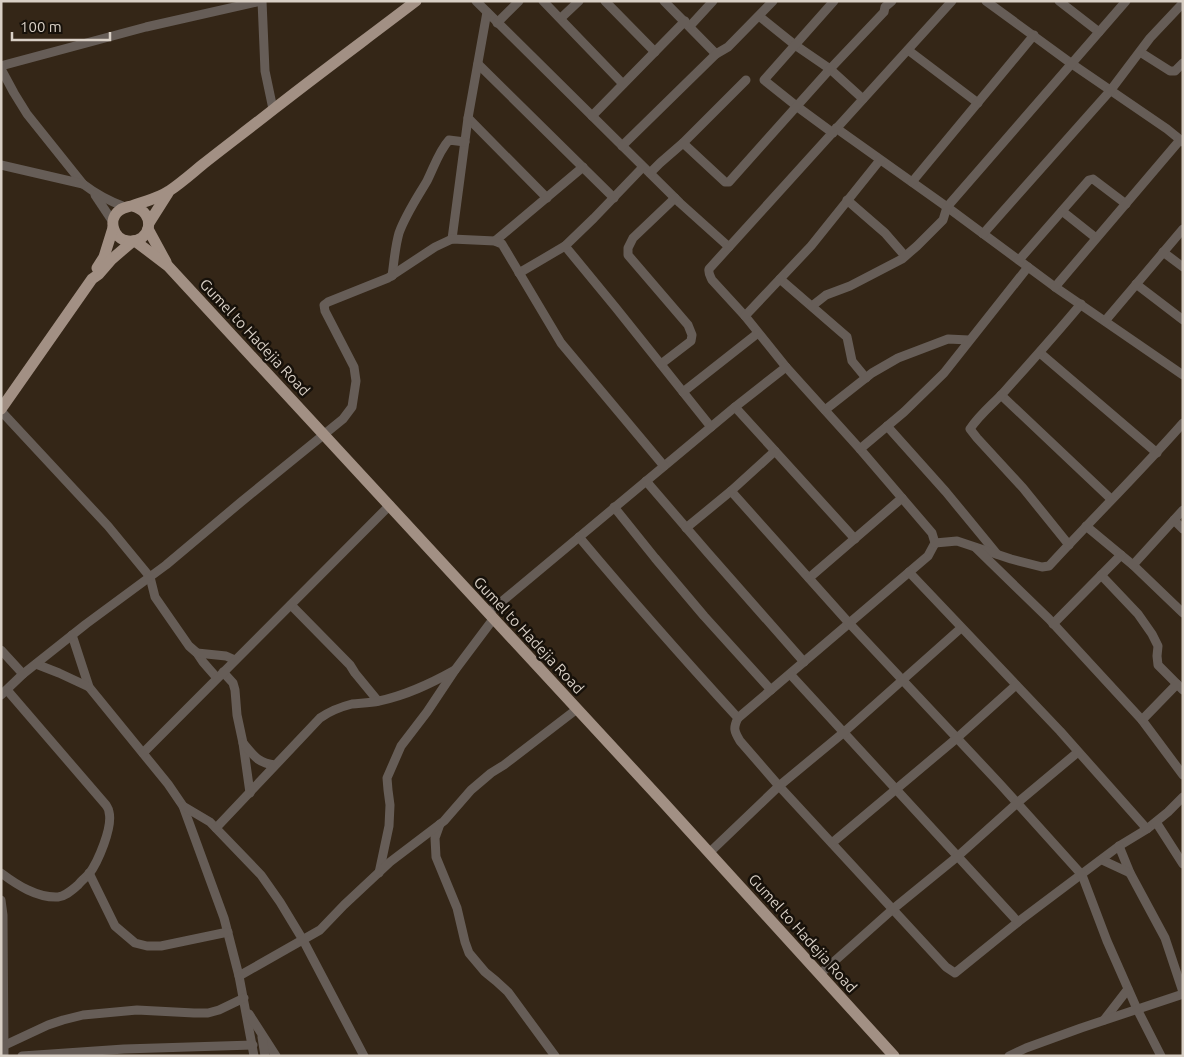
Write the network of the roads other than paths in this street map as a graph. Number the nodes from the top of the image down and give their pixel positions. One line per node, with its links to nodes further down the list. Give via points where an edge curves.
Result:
1 (261, 1): 33 (street, via 146,27); 41 (street, via 265,71)
2 (416, 1): 41 (main road)
3 (476, 1): 18 (street)
4 (519, 1): 21 (street)
5 (543, 1): 20 (street)
6 (579, 1): 20 (street)
7 (605, 1): 27 (street)
8 (664, 1): 22 (street)
9 (713, 1): 22 (street)
10 (773, 1): 19 (street)
11 (834, 1): 25 (street)
12 (952, 1): 26 (street)
13 (986, 1): 24 (street)
14 (1058, 1): 23 (street)
15 (1126, 1): 23 (street)
16 (887, 3): 34 (street, via 884,12)
17 (1183, 3): 28 (street)
18 (487, 12): 21 (street); 31 (street)
19 (760, 16): 25 (street); 29 (street, via 728,47)
20 (561, 18): 36 (street)
21 (497, 23): 42 (street)
22 (688, 24): 27 (street); 29 (street)
23 (1099, 32): 32 (street)
24 (1034, 35): 32 (street); 39 (street)
25 (795, 45): 34 (street); 40 (street, via 764,80)
26 (908, 50): 38 (street); 39 (street)
27 (655, 52): 36 (street)
28 (1140, 52): 30 (street, via 1170,71); 37 (street)
29 (716, 54): 48 (street)
30 (1183, 63)
31 (478, 64): 43 (street); 51 (street)
32 (1072, 64): 37 (street); 63 (street)
33 (1, 67): 54 (street, via 27,114)
34 (830, 69): 38 (street); 40 (street)
35 (746, 80): 47 (street)
36 (624, 84): 42 (street)
37 (1110, 90): 45 (street); 68 (street)
38 (863, 98): 44 (street)
39 (978, 103): 53 (street)
40 (797, 106): 44 (street); 47 (street, via 729,182 724,182)
41 (273, 109): 56 (main road)
42 (592, 116): 48 (street)
43 (468, 118): 46 (street); 57 (street)
44 (834, 130): 49 (street); 74 (street)
45 (1182, 141): 61 (street)
46 (465, 142): 69 (street); 82 (street, via 449,140 444,146 399,234)
47 (683, 142): 52 (street)
48 (622, 146): 52 (street)
49 (880, 160): 53 (street); 60 (street)
50 (1, 165): 54 (street)
51 (583, 167): 57 (street); 58 (street)
52 (647, 170): 58 (street); 59 (street)
53 (912, 182): 63 (street)
54 (83, 184): 55 (street)
55 (94, 192): 62 (street); 65 (street)
56 (168, 193): 62 (main road); 66 (main road)
57 (547, 198): 72 (street)
58 (614, 198): 73 (street)
59 (675, 198): 74 (street); 95 (street, via 628,248 628,254 688,325 692,335 691,341)
60 (847, 200): 76 (street, via 885,233); 84 (street)
61 (1126, 204): 64 (street, via 1093,179); 70 (street)
62 (128, 206): 65 (main road, via 119,210); 66 (main road, via 143,211)
63 (948, 207): 68 (street); 76 (street, via 942,220)
64 (1062, 211): 70 (street); 77 (street)
65 (113, 225): 71 (main road, via 121,238); 83 (main road, via 104,257)
66 (148, 226): 71 (main road, via 145,234); 78 (main road)
67 (1183, 229): 75 (street)
68 (983, 234): 77 (street)
69 (452, 238): 72 (street); 82 (street)
70 (1096, 238): 86 (street)
71 (134, 241): 78 (main road, Gumel to Hadejia Road); 83 (main road)
72 (495, 241): 81 (street, via 502,244)
73 (565, 246): 81 (street); 95 (street)
74 (729, 247): 89 (street, via 708,272)
75 (1163, 252): 80 (street); 85 (street)
76 (905, 256): 88 (street, via 850,286 826,295)
77 (1019, 260): 79 (street)
78 (168, 266): 107 (main road, Gumel to Hadejia Road)
79 (1028, 267): 86 (street); 93 (street)
80 (1183, 267)
81 (520, 273): 111 (street, via 561,343)
82 (392, 276): 107 (street, via 324,305 354,367 356,381 352,408 343,420)
83 (92, 279): 102 (main road)
84 (780, 279): 88 (street); 89 (street)
85 (1136, 284): 90 (street); 91 (street)
86 (1055, 286): 87 (street)
87 (1081, 304): 91 (street); 94 (street)
88 (812, 306): 98 (street, via 846,337 852,360)
89 (745, 316): 92 (street)
90 (1183, 320)
91 (1105, 321): 97 (street)
92 (758, 333): 96 (street); 99 (street)
93 (969, 340): 98 (street, via 948,340 898,358); 105 (street, via 944,373)
94 (1040, 352): 100 (street); 110 (street)
95 (661, 364): 99 (street)
96 (786, 367): 101 (street); 103 (street)
97 (1183, 375)
98 (866, 378): 103 (street)
99 (683, 392): 106 (street)
100 (1001, 395): 115 (street); 126 (street, via 970,429)
101 (735, 407): 106 (street); 109 (street)
102 (1, 410): 133 (street, via 108,526)
103 (825, 410): 108 (street)
104 (1183, 423): 110 (street)
105 (887, 426): 108 (street); 128 (street)
106 (711, 427): 111 (street)
107 (324, 434): 116 (main road, Gumel to Hadejia Road); 133 (street)
108 (860, 449): 114 (street)
109 (775, 452): 113 (street); 124 (street)
110 (1157, 453): 115 (street)
111 (664, 466): 112 (street)
112 (646, 481): 117 (street); 121 (street)
113 (731, 491): 121 (street); 134 (street)
114 (902, 498): 124 (street); 125 (street, via 932,533)
115 (1111, 499): 120 (street)
116 (390, 505): 137 (street); 139 (main road, Gumel to Hadejia Road)
117 (614, 507): 123 (street); 157 (street, via 704,616)
118 (1183, 510): 119 (street)
119 (1174, 520): 122 (street); 130 (street)
120 (1086, 526): 126 (street); 129 (street)
121 (686, 528): 147 (street)
122 (1183, 529)
123 (579, 537): 139 (street); 161 (street)
124 (855, 539): 134 (street)
125 (935, 543): 127 (street, via 957,541); 131 (street, via 928,556)
126 (1069, 544): 128 (street, via 1049,566 1042,567)
127 (975, 546): 128 (street); 141 (street)
128 (998, 554)
129 (1121, 555): 130 (street); 132 (street)
130 (1133, 565): 138 (street)
131 (909, 572): 140 (street); 142 (street)
132 (1102, 575): 141 (street); 156 (street, via 1152,634 1158,646 1158,665)
133 (150, 577): 135 (street); 136 (street)
134 (809, 578): 140 (street)
135 (136, 587): 136 (street); 143 (street)
136 (155, 597): 145 (street, via 189,646)
137 (291, 605): 146 (street); 159 (street, via 350,666)
138 (1183, 613)
139 (491, 616): 149 (street); 160 (main road, Gumel to Hadejia Road)
140 (849, 623): 147 (street); 153 (street)
141 (1053, 624): 162 (street)
142 (961, 628): 153 (street); 154 (street)
143 (72, 635): 148 (street); 155 (street)
144 (1, 650): 150 (street)
145 (198, 653): 146 (street); 152 (street, via 203,662)
146 (235, 660): 152 (street)
147 (804, 662): 151 (street)
148 (36, 664): 150 (street); 155 (street)
149 (454, 670): 159 (street, via 428,685); 186 (street, via 401,746 387,778 389,826)
150 (22, 674): 158 (street)
151 (790, 674): 157 (street); 163 (street)
152 (220, 675): 165 (street, via 233,683); 167 (street)
153 (902, 680): 163 (street); 164 (street)
154 (1016, 685): 164 (street); 166 (street)
155 (89, 687): 167 (street)
156 (1180, 687): 162 (street)
157 (771, 690): 161 (street)
158 (4, 692): 188 (street, via 110,813 108,833 100,856)
159 (378, 702): 168 (street, via 331,710)
160 (577, 709): 177 (street, via 491,773); 182 (main road, Gumel to Hadejia Road)
161 (738, 718): 170 (street, via 735,733)
162 (1142, 720): 169 (street)
163 (843, 732): 170 (street); 171 (street)
164 (957, 738): 171 (street); 174 (street)
165 (243, 743): 168 (street, via 258,760); 172 (street)
166 (1078, 752): 174 (street); 179 (street)
167 (143, 753): 175 (street)
168 (275, 765): 172 (street)
169 (1183, 775)
170 (779, 786): 180 (street); 182 (street)
171 (896, 790): 180 (street); 183 (street)
172 (250, 793): 178 (street)
173 (1183, 797): 176 (street)
174 (1017, 803): 183 (street); 190 (street)
175 (183, 806): 178 (street); 194 (street)
176 (1156, 822): 179 (street); 185 (street)
177 (440, 824): 186 (street); 213 (street, via 435,838 436,858 457,908 469,953 508,992)
178 (216, 828): 195 (street, via 261,875)
179 (1147, 829): 181 (street)
180 (832, 843): 192 (street)
181 (1119, 846): 184 (street); 189 (street)
182 (709, 853): 196 (main road, Gumel to Hadejia Road)
183 (958, 856): 192 (street); 193 (street)
184 (1102, 860): 189 (street); 190 (street)
185 (1183, 864)
186 (379, 872): 195 (street, via 320,930)
187 (1, 873): 188 (street, via 31,892 58,897 72,890)
188 (89, 873): 194 (street, via 115,926 135,943 161,946)
189 (1130, 873): 199 (street, via 1165,938)
190 (1082, 874): 193 (street); 198 (street)
191 (1, 900): 203 (street)
192 (893, 909): 193 (street, via 955,973); 196 (street)
193 (1018, 922)
194 (228, 932): 197 (street)
195 (303, 940): 197 (street); 212 (street)
196 (820, 974): 214 (main road, Gumel to Hadejia Road)
197 (240, 976): 200 (street)
198 (1128, 989): 201 (street); 204 (street)
199 (1183, 993): 201 (street)
200 (244, 998): 202 (street); 207 (street, via 208,1013 138,1010 83,1015 48,1025)
201 (1137, 1009): 204 (street); 216 (street)
202 (246, 1010): 205 (street); 206 (street)
203 (2, 1013): 207 (street)
204 (1103, 1021): 215 (street)
205 (261, 1032): 210 (street); 211 (street)
206 (253, 1044): 208 (street); 209 (street)
207 (4, 1051)
208 (22, 1056)
209 (254, 1056)
210 (265, 1056)
211 (276, 1056)
212 (364, 1056)
213 (554, 1056)
214 (894, 1056)
215 (1009, 1056)
216 (1161, 1056)

